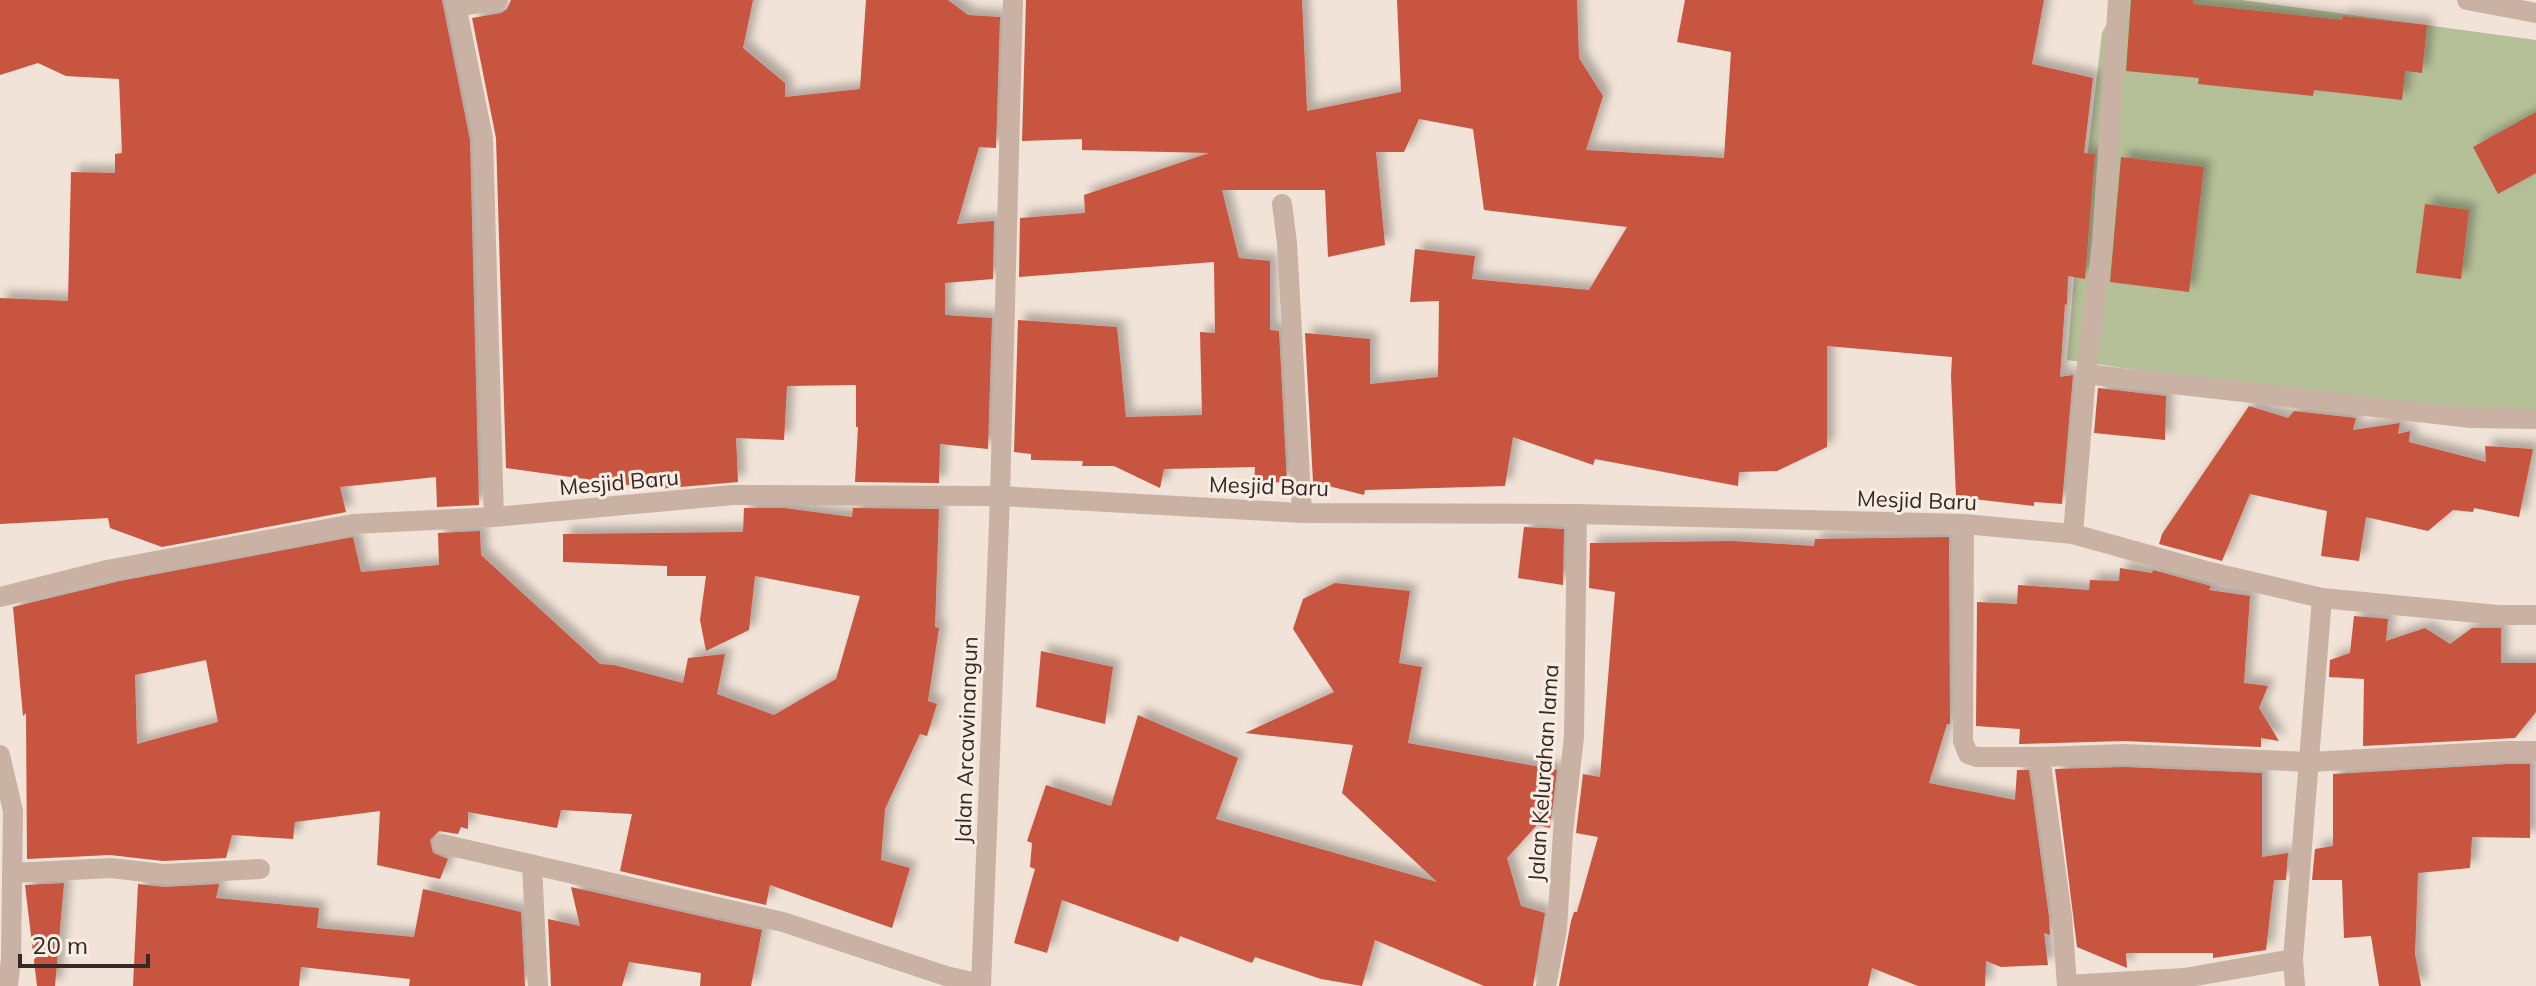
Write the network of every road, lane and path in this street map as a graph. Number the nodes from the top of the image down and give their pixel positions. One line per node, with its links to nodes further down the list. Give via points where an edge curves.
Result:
1 (498, 0): 5 (street)
2 (1013, 0): 10 (street, Jalan Arcawinangun)
3 (2118, 0): 8 (street, via 2102,243)
4 (2467, 0): 6 (street)
5 (456, 4): 13 (street, via 483,138)
6 (2536, 13)
7 (1282, 204): 11 (street)
8 (2086, 374): 9 (street, via 2471,418); 15 (street)
9 (2536, 419)
10 (1000, 496): 11 (street, Mesjid Baru); 13 (street, Mesjid Baru, via 733,495); 28 (street, Jalan Arcawinangun)
11 (1302, 513): 12 (street, Mesjid Baru)
12 (1577, 514): 14 (street, Mesjid Baru); 32 (street, Jalan Kelurahan lama, via 1574,737 1557,929)
13 (494, 517): 16 (street, Mesjid Baru, via 353,524 107,570)
14 (1964, 524): 15 (street, Mesjid Baru); 21 (street, via 1965,750 1977,757)
15 (2073, 534): 17 (street, Mesjid Baru)
16 (0, 597)
17 (2322, 598): 18 (street, Mesjid Baru); 22 (street)
18 (2536, 615)
19 (2536, 751): 22 (street)
20 (0, 755): 26 (street, via 13,811)
21 (2040, 757): 22 (street, via 2124,754); 29 (street)
22 (2310, 762): 27 (street)
23 (442, 844): 24 (street)
24 (532, 865): 28 (street, via 783,922); 31 (street)
25 (260, 869): 26 (street)
26 (12, 873): 30 (street)
27 (2293, 959): 29 (street, via 2184,978); 33 (street)
28 (981, 985)
29 (2067, 985)
30 (8, 986)
31 (538, 986)
32 (1546, 986)
33 (2295, 986)

